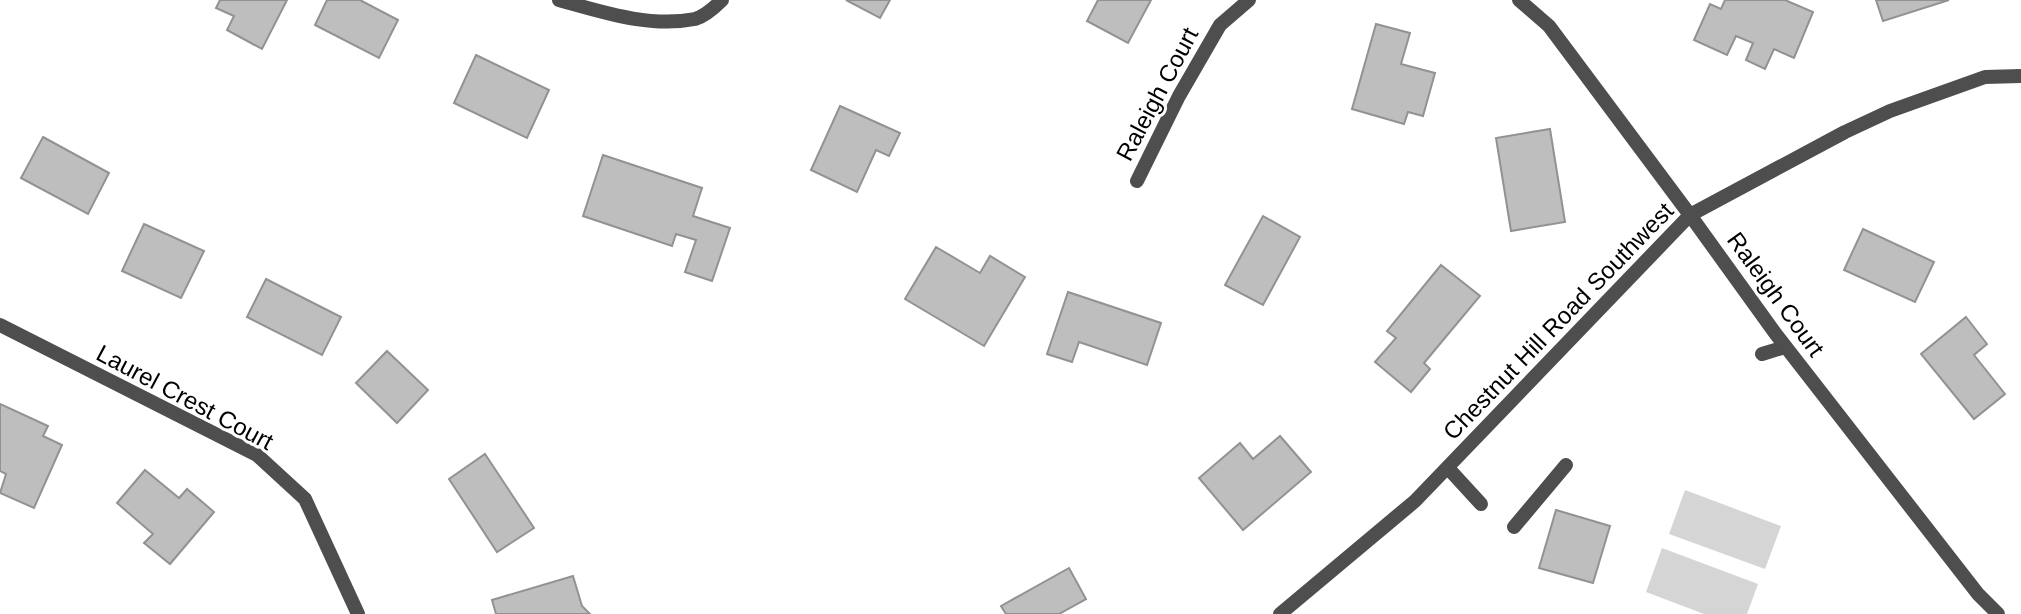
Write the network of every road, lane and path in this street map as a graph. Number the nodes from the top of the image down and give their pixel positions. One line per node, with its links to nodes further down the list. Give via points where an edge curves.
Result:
1 (559, 0): 2 (street, via 656,21 698,18)
2 (722, 0)
3 (1249, 0): 6 (street, Raleigh Court, via 1220,25)
4 (1519, 0): 7 (street, Raleigh Court, via 1549,26)
5 (2021, 76): 7 (street, Chestnut Hill Road Southwest, via 1985,77 1891,111)
6 (1137, 181)
7 (1690, 215): 9 (street, Raleigh Court); 12 (street, Chestnut Hill Road Southwest)
8 (0, 326): 15 (street, Laurel Crest Court, via 257,455 305,499)
9 (1785, 346): 10 (street); 17 (street, Raleigh Court)
10 (1762, 354)
11 (1566, 465): 14 (street)
12 (1448, 468): 13 (street); 16 (street, Chestnut Hill Road Southwest, via 1415,502)
13 (1481, 505)
14 (1514, 527)
15 (358, 614)
16 (1280, 614)
17 (1998, 614)

